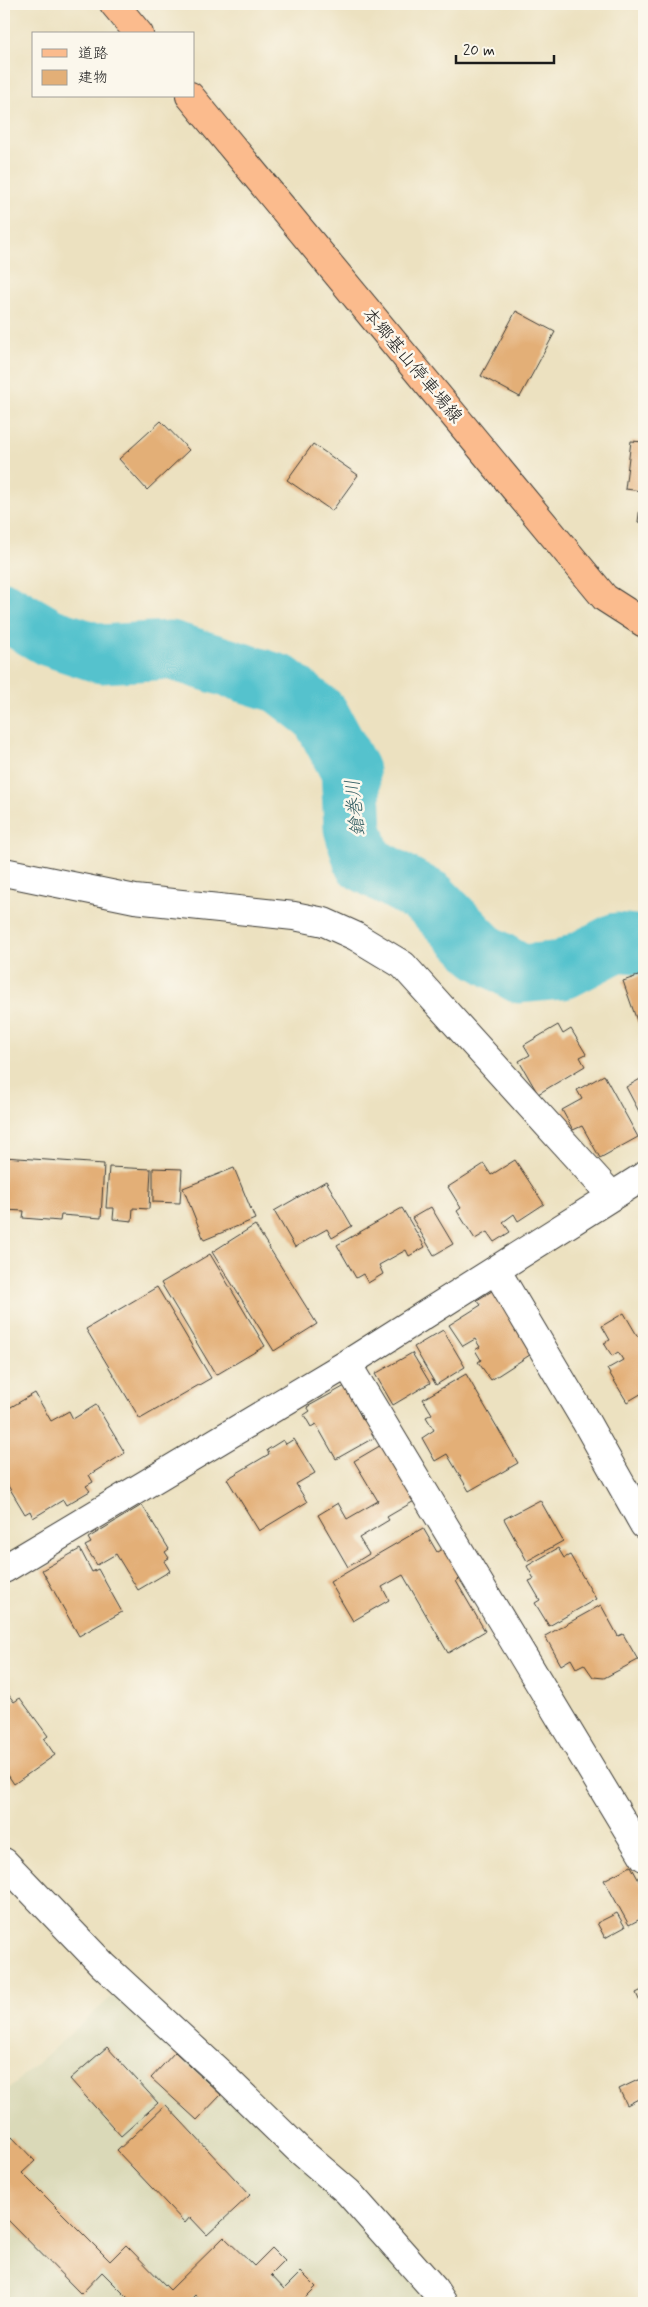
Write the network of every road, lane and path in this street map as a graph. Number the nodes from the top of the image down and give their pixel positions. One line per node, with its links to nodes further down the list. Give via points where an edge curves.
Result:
1 (114, 4): 2 (main road)
2 (137, 32)
3 (192, 98): 4 (main road, 本郷基山停車場線, via 604,598)
4 (644, 623)
5 (4, 872): 7 (street, via 135,899 294,916 324,922 355,936 403,964)
6 (644, 1176): 7 (street)
7 (612, 1196): 8 (street)
8 (496, 1270): 9 (street); 10 (street)
9 (347, 1364): 11 (street); 12 (street)
10 (644, 1525)
11 (4, 1569)
12 (644, 1857)
13 (4, 1862): 14 (street, via 103,1966 348,2192)
14 (443, 2303)

